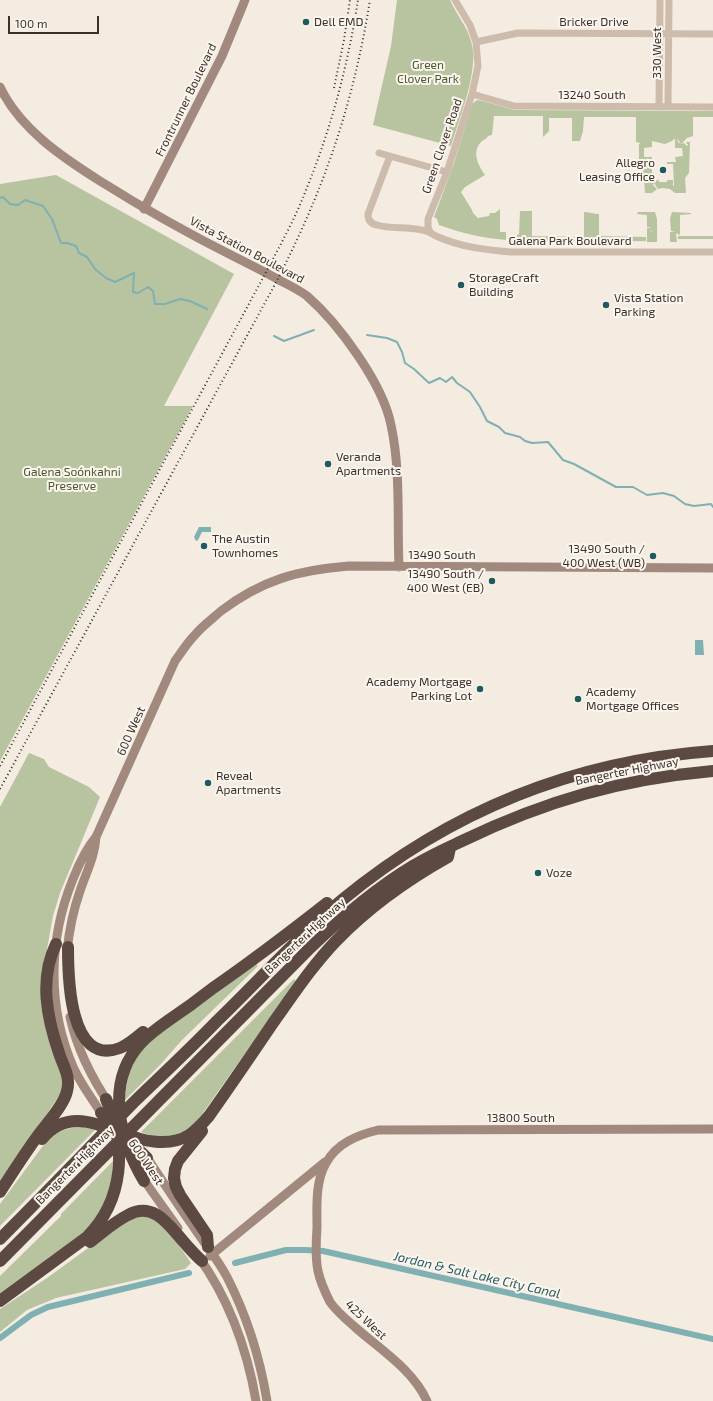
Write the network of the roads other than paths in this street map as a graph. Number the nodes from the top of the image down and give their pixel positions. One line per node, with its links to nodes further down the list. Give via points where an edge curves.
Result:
1 (245, 0): 17 (street, Frontrunner Boulevard, via 222,56)
2 (455, 0): 8 (street, Green Clover Road, via 470,25)
3 (660, 0): 5 (street, 330 West)
4 (669, 0): 6 (street, 330 West)
5 (660, 33): 6 (street, Bricker Drive); 8 (street, Bricker Drive, via 518,33); 11 (street, 330 West)
6 (668, 33): 7 (street, Bricker Drive); 12 (street, 330 West)
7 (713, 34)
8 (476, 42): 10 (street, Green Clover Road, via 478,66)
9 (0, 87): 17 (street, Vista Station Boulevard, via 16,112 44,142 70,162)
10 (472, 94): 11 (street, 13240 South, via 514,106); 16 (street, Green Clover Road)
11 (659, 107): 12 (street, 13240 South)
12 (668, 107): 13 (street, 13240 South)
13 (713, 107)
14 (379, 153): 15 (street)
15 (390, 156): 16 (street); 18 (street, Galena Park Boulevard, via 369,208 368,219 377,226)
16 (447, 172): 18 (street, Green Clover Road, via 428,218)
17 (144, 209): 20 (street, Vista Station Boulevard, via 306,296 345,339 382,396 391,423 397,468)
18 (430, 232): 19 (street, Galena Park Boulevard, via 467,246 512,252)
19 (713, 252)
20 (399, 567): 21 (street, 13490 South); 22 (street, 13490 South, via 350,566 295,573 252,590 214,617)
21 (713, 568)
22 (192, 638): 26 (street, 600 West, via 175,661)
23 (713, 751): 25 (highway, Bangerter Highway, via 648,759 584,773 529,790)
24 (713, 771): 27 (highway, Bangerter Highway, via 642,780 567,798 522,814)
25 (482, 811): 30 (highway, via 461,815 383,860); 42 (highway, Bangerter Highway, via 405,854 342,900 309,929)
26 (96, 837): 28 (street, 600 West, via 85,853 70,885 59,922); 29 (street, 600 West, via 94,852 74,911)
27 (450, 847): 33 (highway, via 448,857 383,899 325,953 304,978); 44 (highway, Bangerter Highway, via 414,865 342,919)
28 (56, 944): 32 (street, 600 West, via 54,976 56,1006 61,1028 74,1068); 40 (highway, via 47,971 46,997 54,1036 68,1077 68,1091)
29 (68, 947): 30 (highway, via 70,986 77,1025 82,1036 94,1047 104,1050 119,1048); 31 (street, 600 West, via 67,988 73,1029 84,1060)
30 (184, 1009): 35 (highway, via 144,1039 130,1058 123,1073 120,1089)
31 (106, 1099): 35 (highway)
32 (101, 1113): 35 (highway)
33 (209, 1116): 35 (highway, via 193,1132 176,1141 160,1142); 43 (highway, via 208,1123 178,1160 174,1178 180,1195 207,1234)
34 (713, 1129): 36 (street, 13800 South, via 378,1130 360,1134)
35 (120, 1132): 37 (highway); 39 (highway); 41 (highway, via 92,1122 67,1122 57,1126 43,1136); 46 (highway, via 115,1191 99,1225 81,1243)
36 (336, 1150): 38 (street, 425 West)
37 (147, 1158): 43 (street, 600 West)
38 (326, 1161): 43 (street); 49 (street, 425 West, via 320,1176 316,1241 316,1258 322,1285 331,1303 411,1376)
39 (144, 1181): 45 (street, 600 West)
40 (0, 1192)
41 (0, 1195)
42 (0, 1240)
43 (211, 1250): 45 (street); 48 (street, 600 West, via 227,1277 249,1328)
44 (0, 1261)
45 (202, 1261): 46 (highway, via 161,1217 152,1212 137,1212 128,1215 50,1270); 47 (street, 600 West, via 237,1330 247,1359)
46 (3, 1299)
47 (256, 1401)
48 (267, 1401)
49 (427, 1401)

